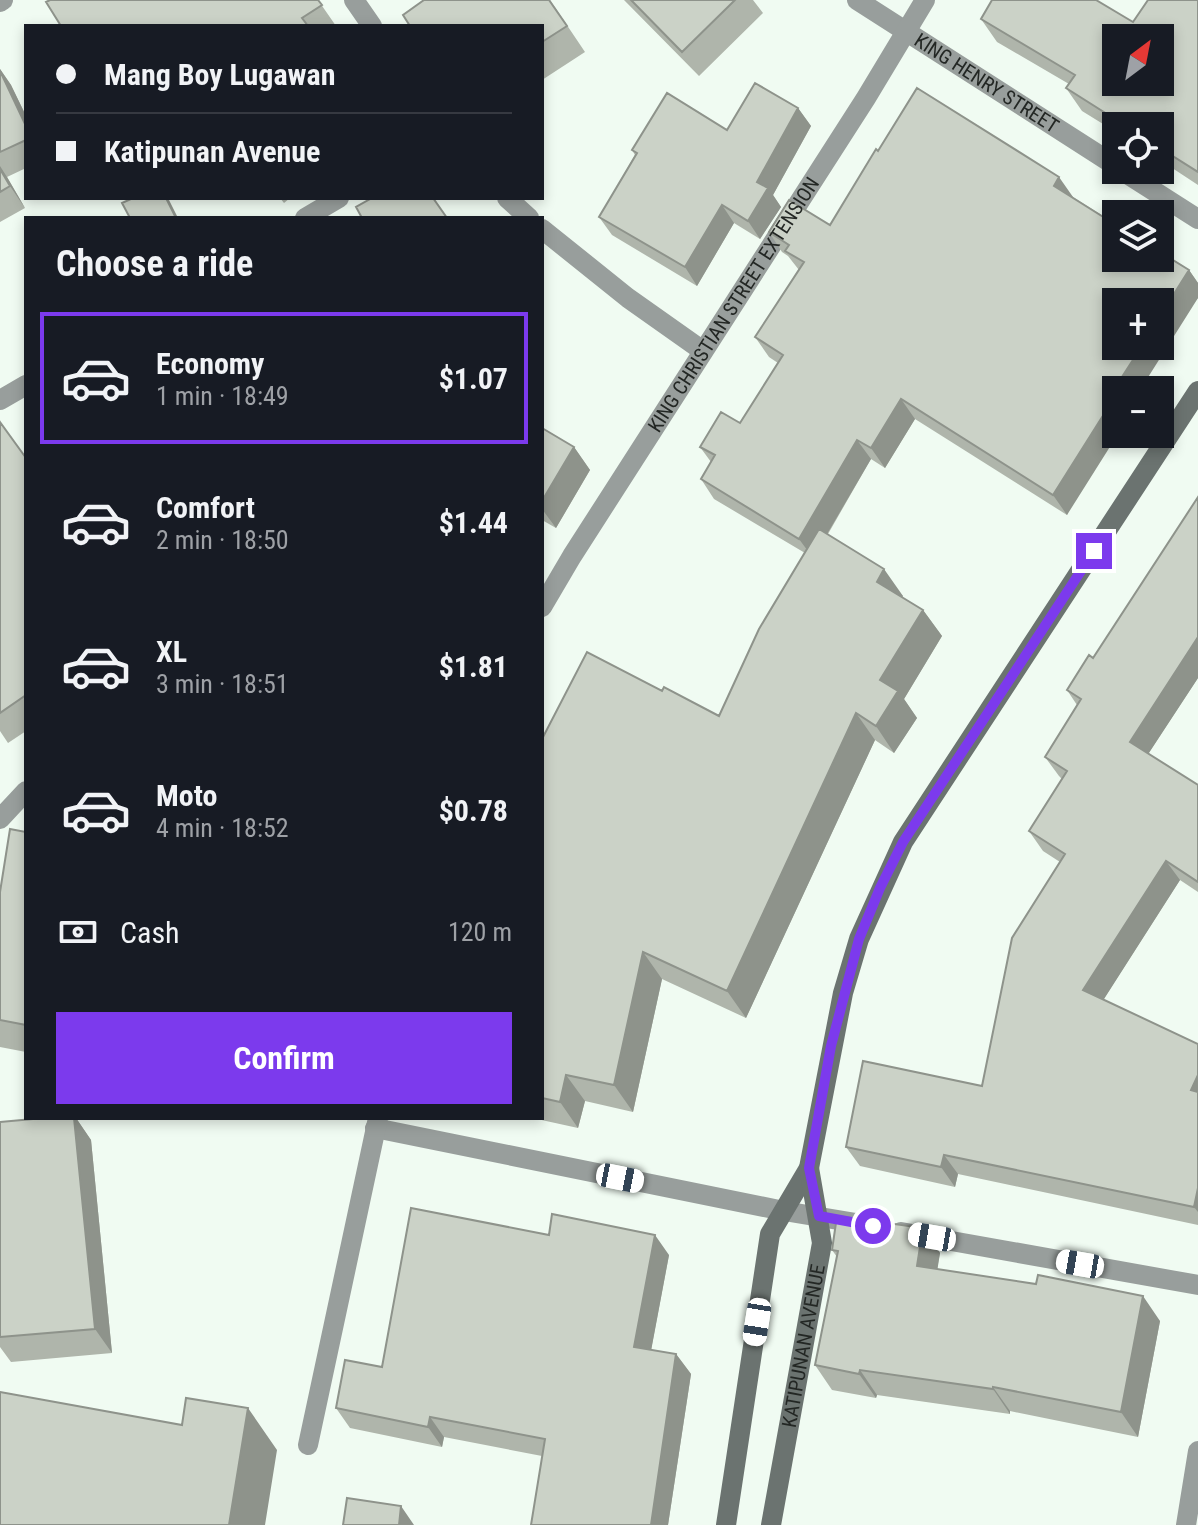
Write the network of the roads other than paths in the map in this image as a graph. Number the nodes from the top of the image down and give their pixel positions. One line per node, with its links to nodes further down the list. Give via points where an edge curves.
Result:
1 (354, 0): 4 (street)
2 (857, 0): 5 (street, KING HENRY STREET)
3 (925, 0): 5 (street, KING CHRISTIAN STREET EXTENSION)
4 (371, 24)
5 (907, 32): 6 (street, KING HENRY STREET); 14 (street, KING CHRISTIAN STREET EXTENSION)
6 (1102, 157)
7 (1143, 184): 12 (street)
8 (336, 200): 10 (street)
9 (509, 200): 11 (street)
10 (308, 216)
11 (527, 216)
12 (1198, 219)
13 (544, 231): 14 (street)
14 (703, 351): 18 (street, KING CHRISTIAN STREET EXTENSION)
15 (24, 386): 17 (street)
16 (1198, 391): 22 (main road, KATIPUNAN AVENUE, via 891,865 843,993)
17 (0, 400)
18 (544, 604)
19 (24, 793): 20 (street)
20 (0, 819)
21 (376, 1123): 23 (street); 26 (street)
22 (809, 1168): 23 (main road, KATIPUNAN AVENUE); 24 (main road, KATIPUNAN AVENUE)
23 (784, 1211): 24 (street); 28 (main road, KATIPUNAN AVENUE, via 770,1234)
24 (819, 1216): 25 (street); 29 (main road, KATIPUNAN AVENUE, via 822,1243)
25 (1198, 1285)
26 (308, 1445)
27 (1198, 1451): 30 (street)
28 (726, 1525)
29 (771, 1525)
30 (1186, 1525)

